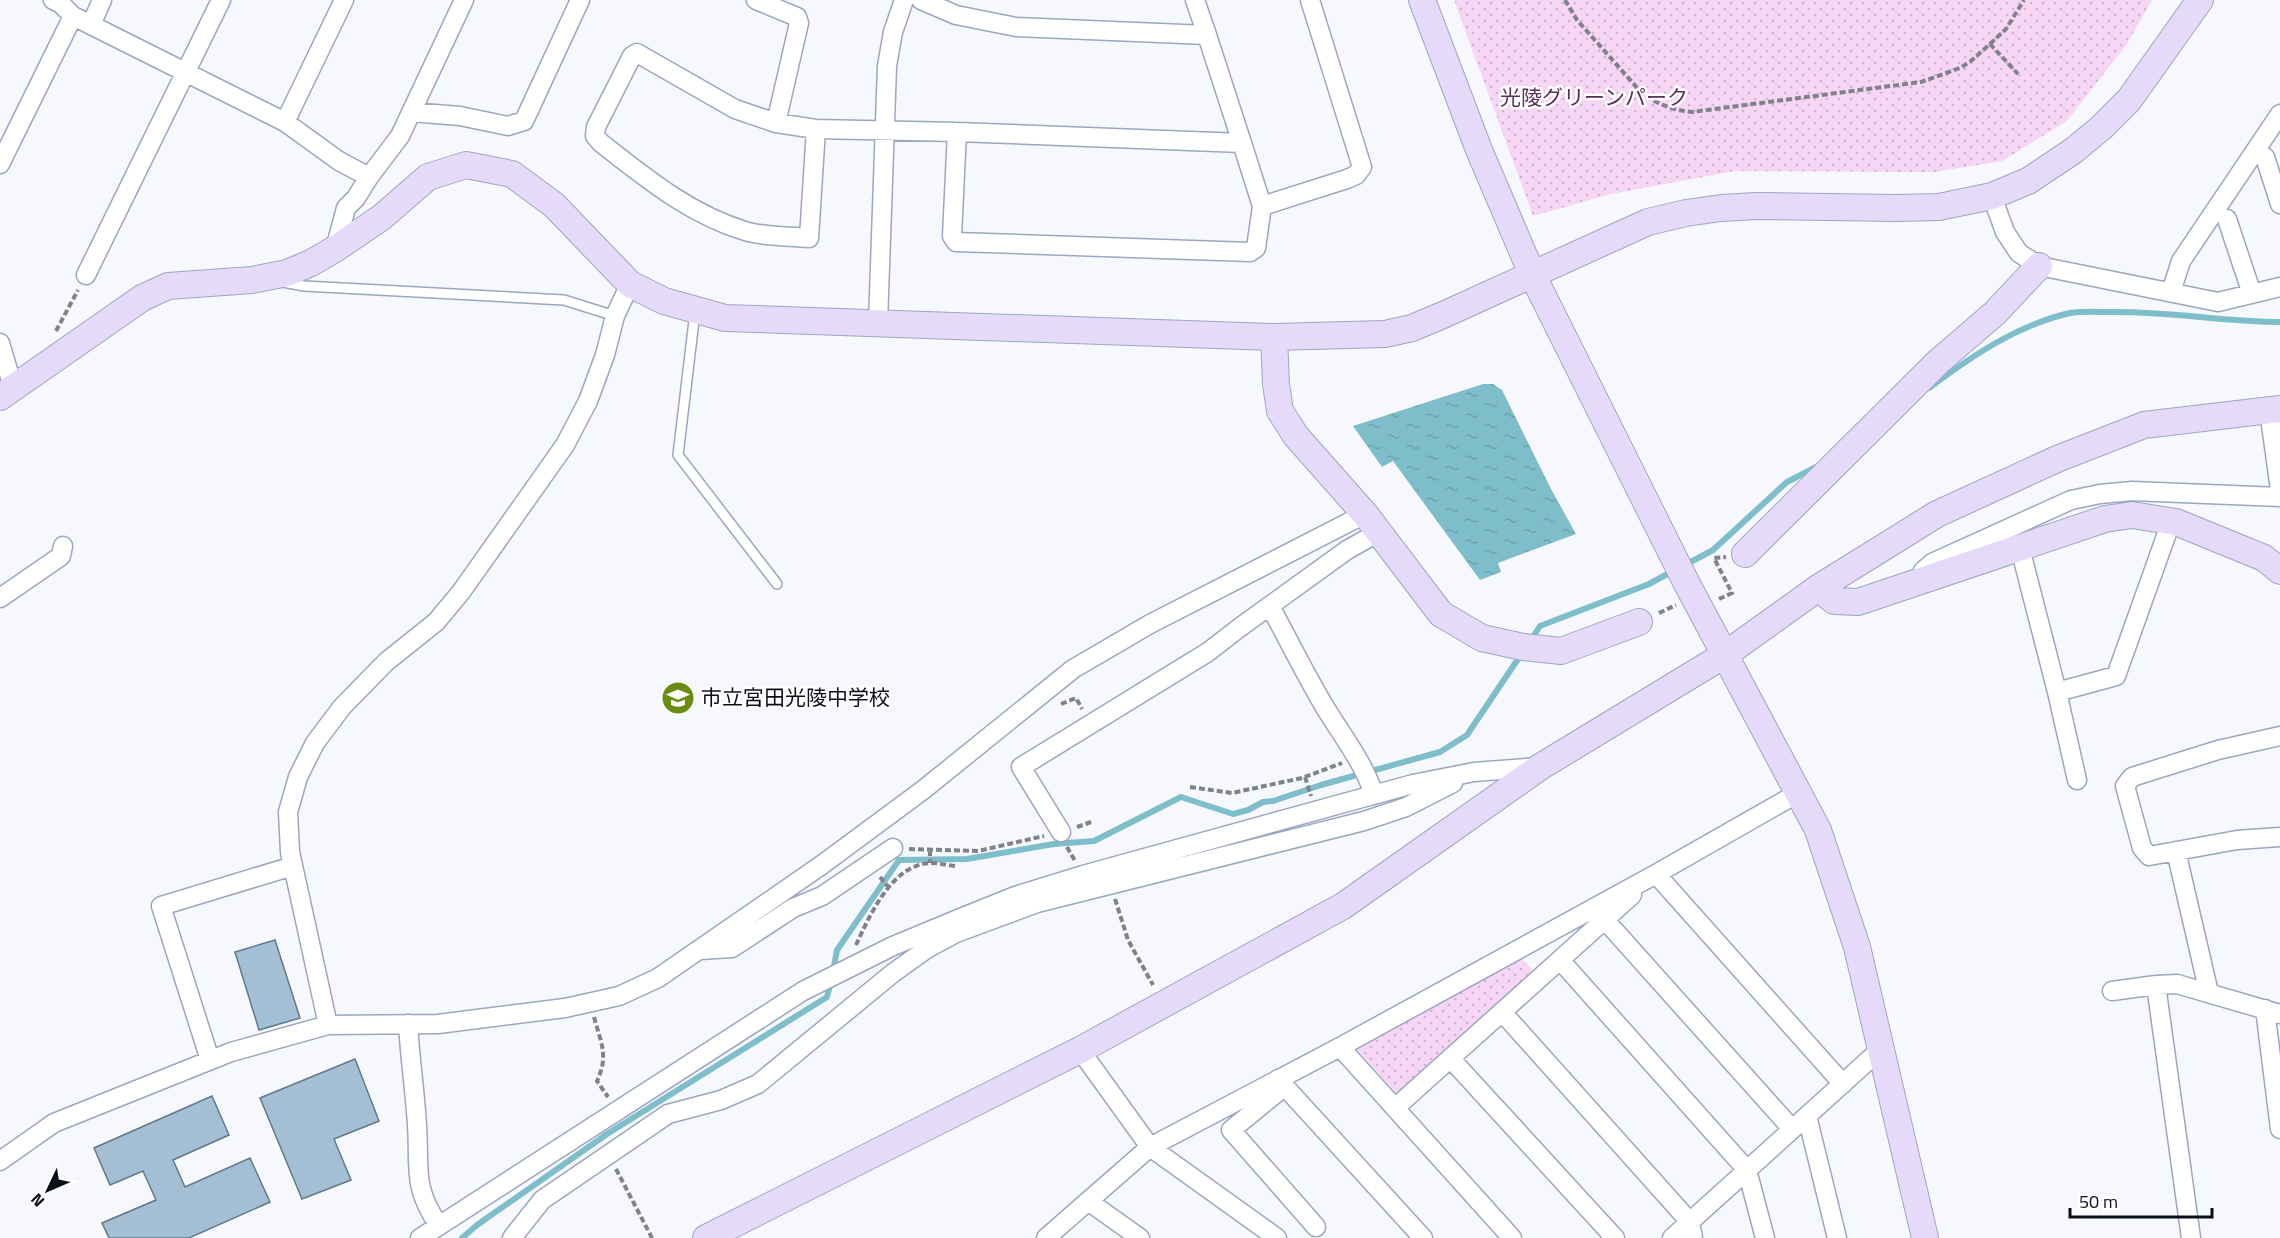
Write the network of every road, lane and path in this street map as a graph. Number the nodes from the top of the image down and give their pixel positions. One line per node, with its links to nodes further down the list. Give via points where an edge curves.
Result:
1 (53, 0): 16 (street)
2 (102, 0): 17 (street)
3 (221, 0): 20 (street)
4 (344, 0): 24 (street)
5 (464, 0): 22 (street)
6 (580, 0): 22 (street, via 524,121 508,126 460,116)
7 (756, 0): 25 (street, via 797,17 799,23)
8 (904, 0): 27 (street, via 886,66)
9 (921, 0): 18 (street, via 956,15 1016,27)
10 (1195, 0): 18 (street)
11 (1310, 0): 35 (street, via 1362,166 1356,176)
12 (1422, 0): 39 (street)
13 (1565, 0): 19 (path, via 1577,21 1640,91 1676,110 1692,112 1921,82 1960,68)
14 (2024, 0): 19 (path, via 2006,29)
15 (2200, 0): 33 (street, via 2129,100 2103,127 2028,181)
16 (74, 16): 17 (street); 31 (street)
17 (91, 25): 20 (street)
18 (1207, 34): 29 (street)
19 (1990, 44): 21 (path)
20 (186, 72): 24 (street); 40 (street)
21 (2018, 74)
22 (411, 112): 32 (street, via 400,136)
23 (2280, 114): 44 (street, via 2181,261)
24 (285, 122): 32 (street, via 339,161)
25 (776, 123): 26 (street); 26 (street, via 735,109 637,53 606,106 595,136 672,197 710,218 747,232 809,238)
26 (816, 129): 27 (street)
27 (884, 131): 28 (street); 48 (street)
28 (957, 132): 29 (street); 35 (street, via 952,237 956,242 1250,252 1256,248)
29 (1242, 143): 35 (street)
30 (2265, 157): 34 (street)
31 (0, 164)
32 (369, 177): 37 (street, via 346,208)
33 (1992, 196): 38 (street, via 2014,246); 39 (street, via 1939,207 1757,206 1686,213 1648,222)
34 (2280, 204)
35 (1262, 206)
36 (2227, 219): 45 (street)
37 (335, 249): 41 (street, via 287,273); 42 (street, via 382,217 428,177 466,165 512,174 554,205)
38 (2039, 266): 44 (street); 60 (street)
39 (1532, 274): 50 (street, via 1412,328 1365,336); 66 (street)
40 (86, 275): 49 (path)
41 (260, 278): 47 (lane, via 304,286 564,300); 52 (street, via 168,286 142,298)
42 (630, 284): 46 (street, via 664,301); 47 (street)
43 (2280, 286): 45 (street)
44 (2171, 292): 45 (street, via 2218,302)
45 (2252, 294)
46 (695, 310): 48 (street, via 725,318); 63 (lane, via 678,455)
47 (615, 316): 88 (street, via 588,401 565,445 495,546 436,622 386,662 342,707 315,743 298,777 288,812)
48 (878, 323): 50 (street)
49 (55, 332)
50 (1274, 337): 57 (street, via 1280,411 1296,436)
51 (0, 343): 52 (street)
52 (6, 392)
53 (2275, 409): 54 (street); 64 (street, via 2144,425 1937,514)
54 (2280, 490)
55 (2280, 498): 62 (street, via 2132,491 2071,500 1932,562 1923,571)
56 (2171, 522): 59 (street, via 2132,515 2105,519); 61 (street, via 2264,558); 70 (street, via 2116,676)
57 (1372, 523): 67 (street, via 1347,550); 68 (street, via 1441,614 1482,638 1523,648 1561,651); 93 (street, via 1150,624 1073,669 923,790)
58 (63, 546): 65 (street, via 61,556)
59 (2020, 548): 62 (street); 70 (street)
60 (1745, 554): 66 (path, via 1714,558 1731,593)
61 (2280, 571)
62 (1921, 582): 64 (street, via 1858,602 1834,601)
63 (777, 584)
64 (1818, 588): 69 (street)
65 (0, 598)
66 (1698, 602): 68 (path); 69 (street)
67 (1270, 606): 72 (street, via 1208,652); 74 (street)
68 (1639, 622)
69 (1726, 654): 75 (street); 79 (street)
70 (2057, 692): 77 (street)
71 (1060, 704): 72 (path, via 1076,698)
72 (1089, 726): 82 (street, via 1021,767)
73 (2280, 736): 86 (street, via 2218,750 2132,777 2125,786 2142,848 2150,856)
74 (1357, 758): 78 (path, via 1302,778 1232,793); 80 (street)
75 (1540, 767): 76 (street); 100 (street, via 1343,906)
76 (1474, 772): 80 (street); 91 (street, via 1406,807 1365,821)
77 (2077, 780)
78 (1190, 787)
79 (1798, 793): 90 (street); 106 (street, via 1818,830 1836,882)
80 (1374, 795): 95 (street, via 1015,896 904,941)
81 (1094, 821): 82 (path)
82 (1061, 832): 85 (path, via 978,851)
83 (2280, 837): 86 (street)
84 (894, 848): 85 (path); 93 (street, via 822,896 793,908 732,948)
85 (930, 850): 87 (path)
86 (2176, 851): 98 (street)
87 (930, 863): 89 (path); 95 (path, via 904,872 886,891)
88 (293, 866): 104 (street); 109 (street, via 161,906)
89 (955, 866)
90 (1656, 874): 92 (street); 105 (street); 112 (street)
91 (1111, 885): 100 (path, via 1128,940); 118 (street, via 1037,903 956,933 928,948 758,1084 721,1100 668,1114)
92 (1605, 920): 94 (street); 116 (street)
93 (698, 951): 99 (street, via 658,978 619,996)
94 (1560, 960): 101 (street); 120 (street)
95 (845, 970): 122 (street, via 783,1003)
96 (2156, 985): 97 (street); 98 (street, via 2177,984); 139 (street)
97 (2112, 991)
98 (2209, 993): 102 (street)
99 (591, 1002): 103 (street, via 438,1024); 110 (path, via 605,1056)
100 (1164, 1004): 107 (street)
101 (1502, 1012): 108 (street); 124 (street)
102 (2272, 1012): 115 (street)
103 (408, 1024): 104 (street); 122 (street, via 418,1175 422,1196)
104 (328, 1025): 109 (street)
105 (1340, 1047): 111 (street); 113 (street)
106 (1882, 1048): 112 (street); 138 (street)
107 (1080, 1050): 117 (street); 128 (street)
108 (1450, 1058): 113 (street); 134 (street)
109 (210, 1060): 119 (street, via 54,1123)
110 (597, 1081)
111 (1282, 1083): 117 (street); 123 (street, via 1231,1130); 132 (street)
112 (1843, 1084): 114 (street)
113 (1395, 1108): 133 (street)
114 (1808, 1116): 116 (street); 137 (street)
115 (2280, 1129)
116 (1792, 1130): 120 (street)
117 (1150, 1147): 121 (street); 131 (street)
118 (607, 1155): 126 (street, via 542,1200); 127 (path)
119 (0, 1161)
120 (1747, 1170): 124 (street); 136 (street)
121 (1088, 1201): 129 (street); 130 (street)
122 (439, 1226): 125 (street)
123 (1316, 1227)
124 (1692, 1230): 135 (street)
125 (420, 1238)
126 (512, 1238)
127 (652, 1238)
128 (706, 1238)
129 (1046, 1238)
130 (1140, 1238)
131 (1277, 1238)
132 (1423, 1238)
133 (1512, 1238)
134 (1615, 1238)
135 (1672, 1238)
136 (1765, 1238)
137 (1837, 1238)
138 (1925, 1238)
139 (2191, 1238)

